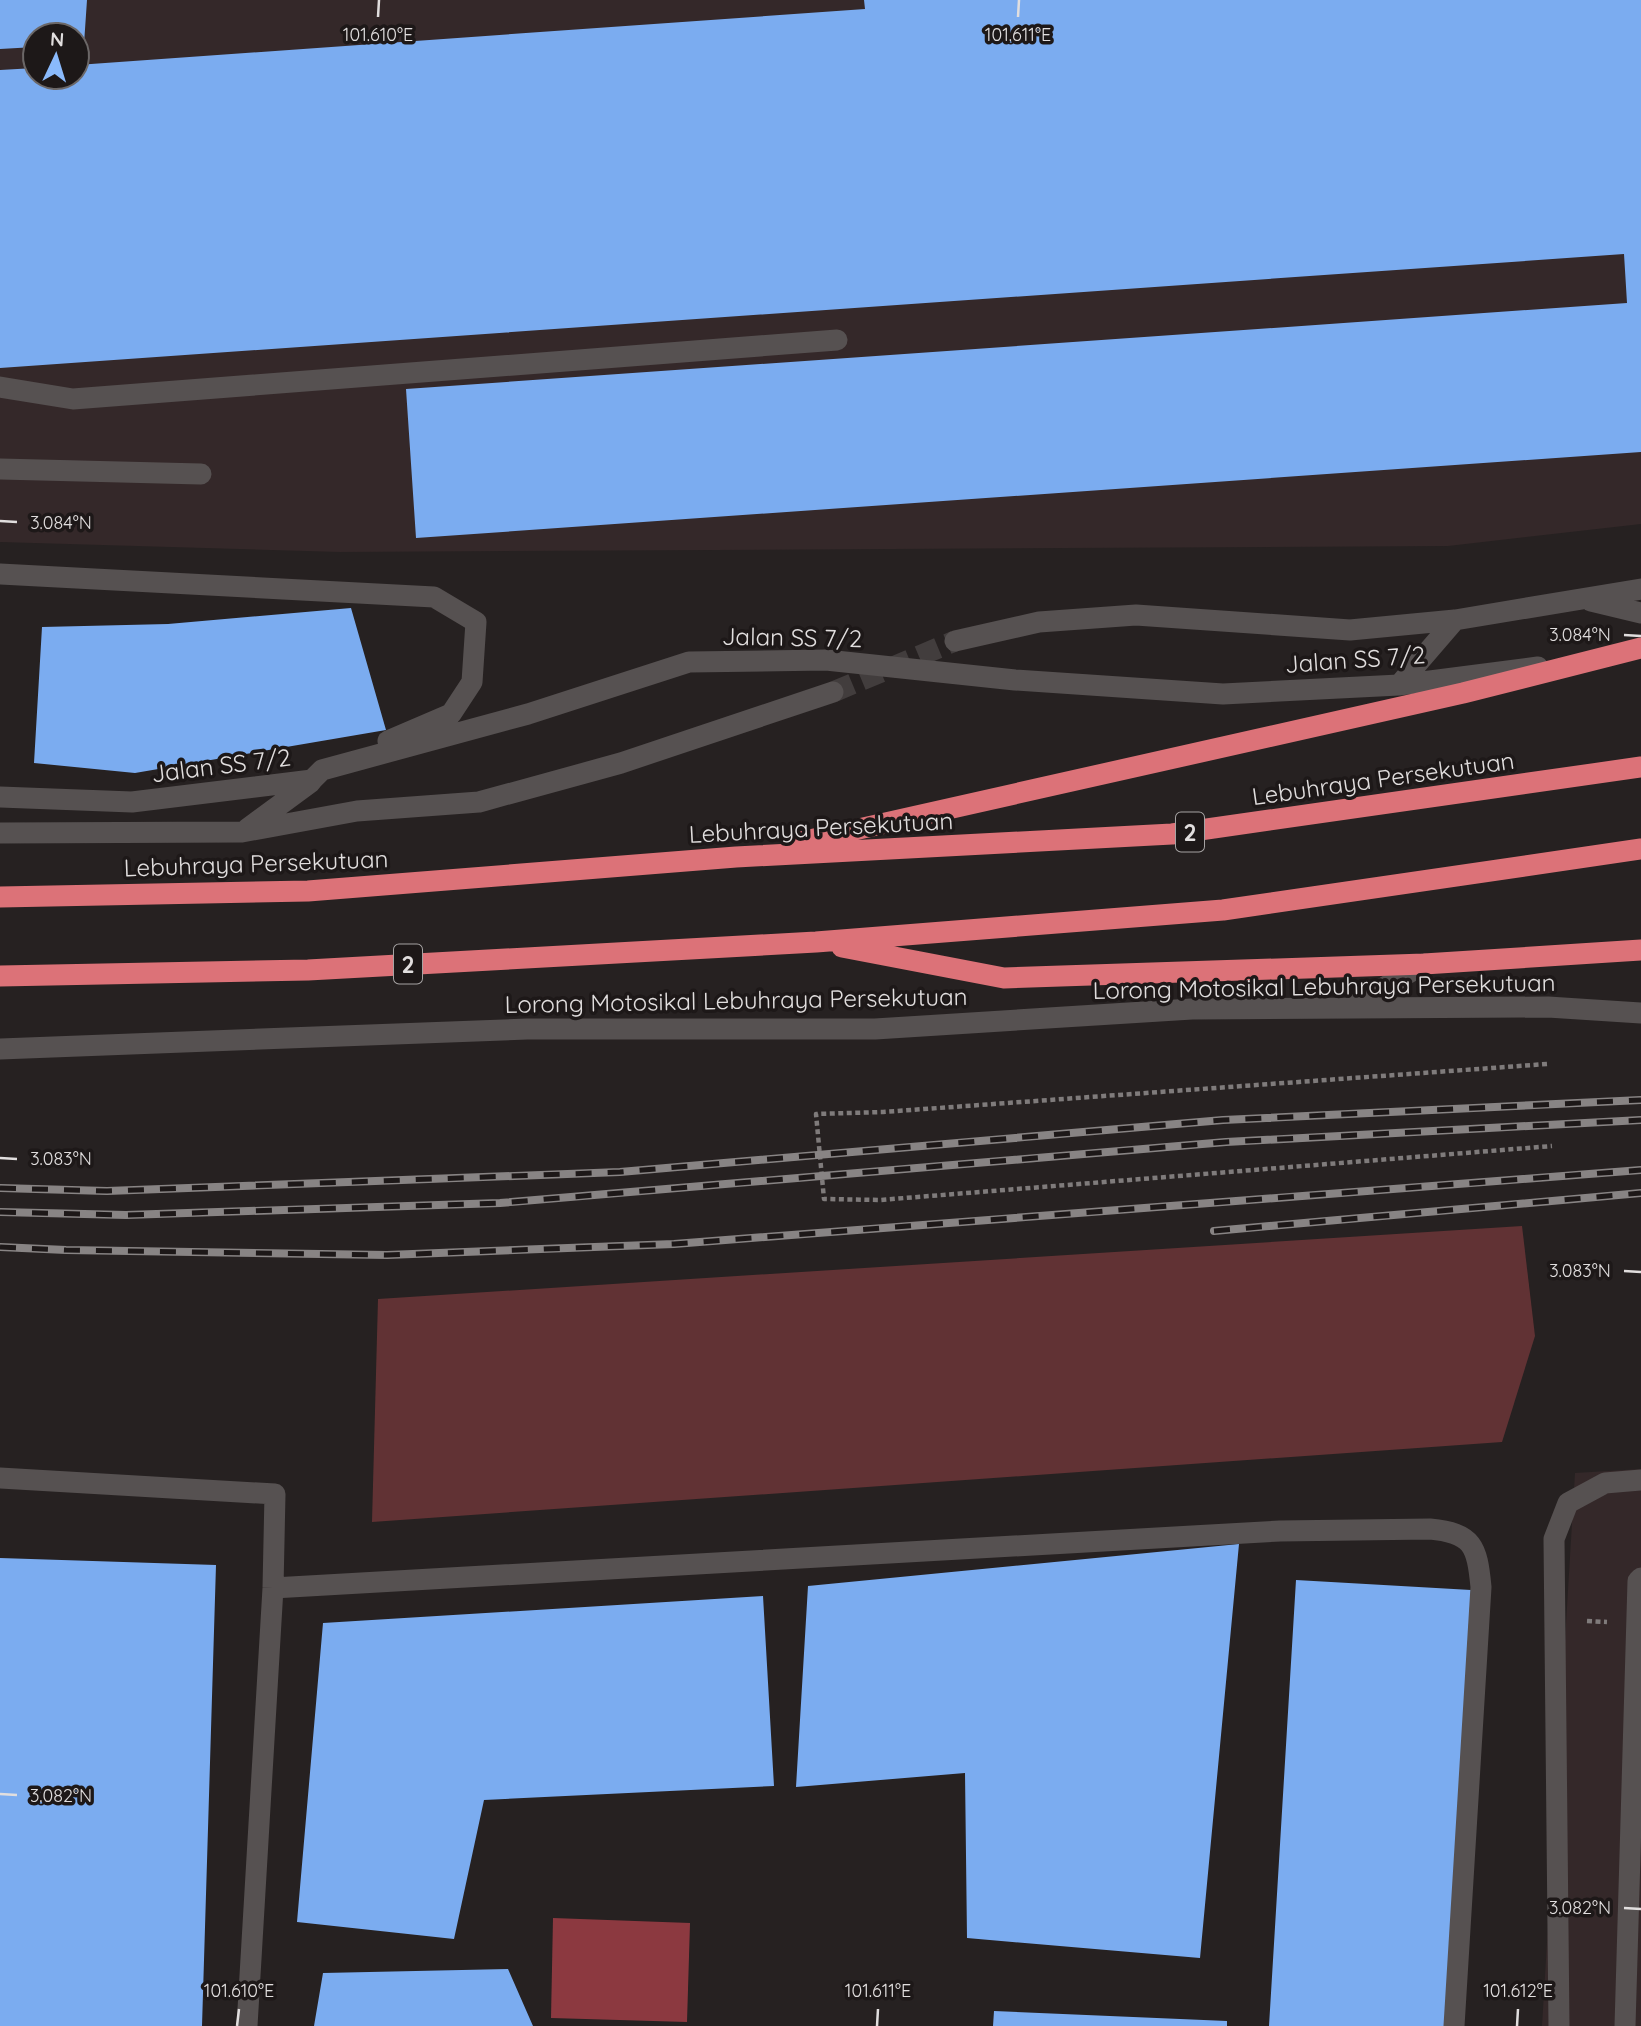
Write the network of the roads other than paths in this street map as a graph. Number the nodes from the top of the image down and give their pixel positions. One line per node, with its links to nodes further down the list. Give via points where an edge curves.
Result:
1 (837, 340): 2 (street, via 74,399)
2 (0, 387)
3 (0, 469): 4 (street)
4 (201, 474)
5 (0, 574): 16 (street, via 434,597 476,622 471,682 451,714)
6 (1641, 589): 7 (street)
7 (1582, 599): 8 (street); 9 (street)
8 (1641, 613)
9 (1455, 620): 10 (street, via 1350,630 1136,615 1039,622); 13 (street)
10 (955, 642)
11 (1641, 648): 12 (highway)
12 (1601, 658): 13 (street, Jalan SS 7/2); 21 (highway)
13 (1399, 685): 16 (street, Jalan SS 7/2, via 1223,694 1015,680 826,660 689,662)
14 (833, 692): 18 (street, via 621,763 478,802 357,811)
15 (1641, 768): 21 (highway, Lebuhraya Persekutuan / 2, via 1172,834)
16 (317, 775): 17 (street, Jalan SS 7/2, via 132,802); 18 (street)
17 (0, 797)
18 (242, 832): 19 (street)
19 (0, 833)
20 (1641, 849): 23 (highway, 2, via 1223,910)
21 (736, 857): 22 (highway, Lebuhraya Persekutuan / 2, via 308,891)
22 (0, 897)
23 (816, 942): 25 (highway, via 1004,978); 26 (highway, 2, via 308,970)
24 (1641, 950): 25 (highway)
25 (1424, 964): 27 (street)
26 (0, 976)
27 (1351, 1007): 28 (street, Lorong Motosikal Lebuhraya Persekutuan, via 1548,1007); 29 (street, Lorong Motosikal Lebuhraya Persekutuan, via 1192,1009 875,1029 527,1029)
28 (1641, 1013)
29 (0, 1049)
30 (0, 1478): 33 (street, via 275,1494)
31 (1641, 1480): 36 (street, via 1605,1483 1568,1503 1554,1539)
32 (1641, 1578): 37 (street)
33 (272, 1588): 34 (street); 35 (street, via 1280,1531 1430,1529 1457,1534 1473,1549 1481,1587)
34 (247, 2026)
35 (1454, 2026)
36 (1559, 2026)
37 (1625, 2026)

